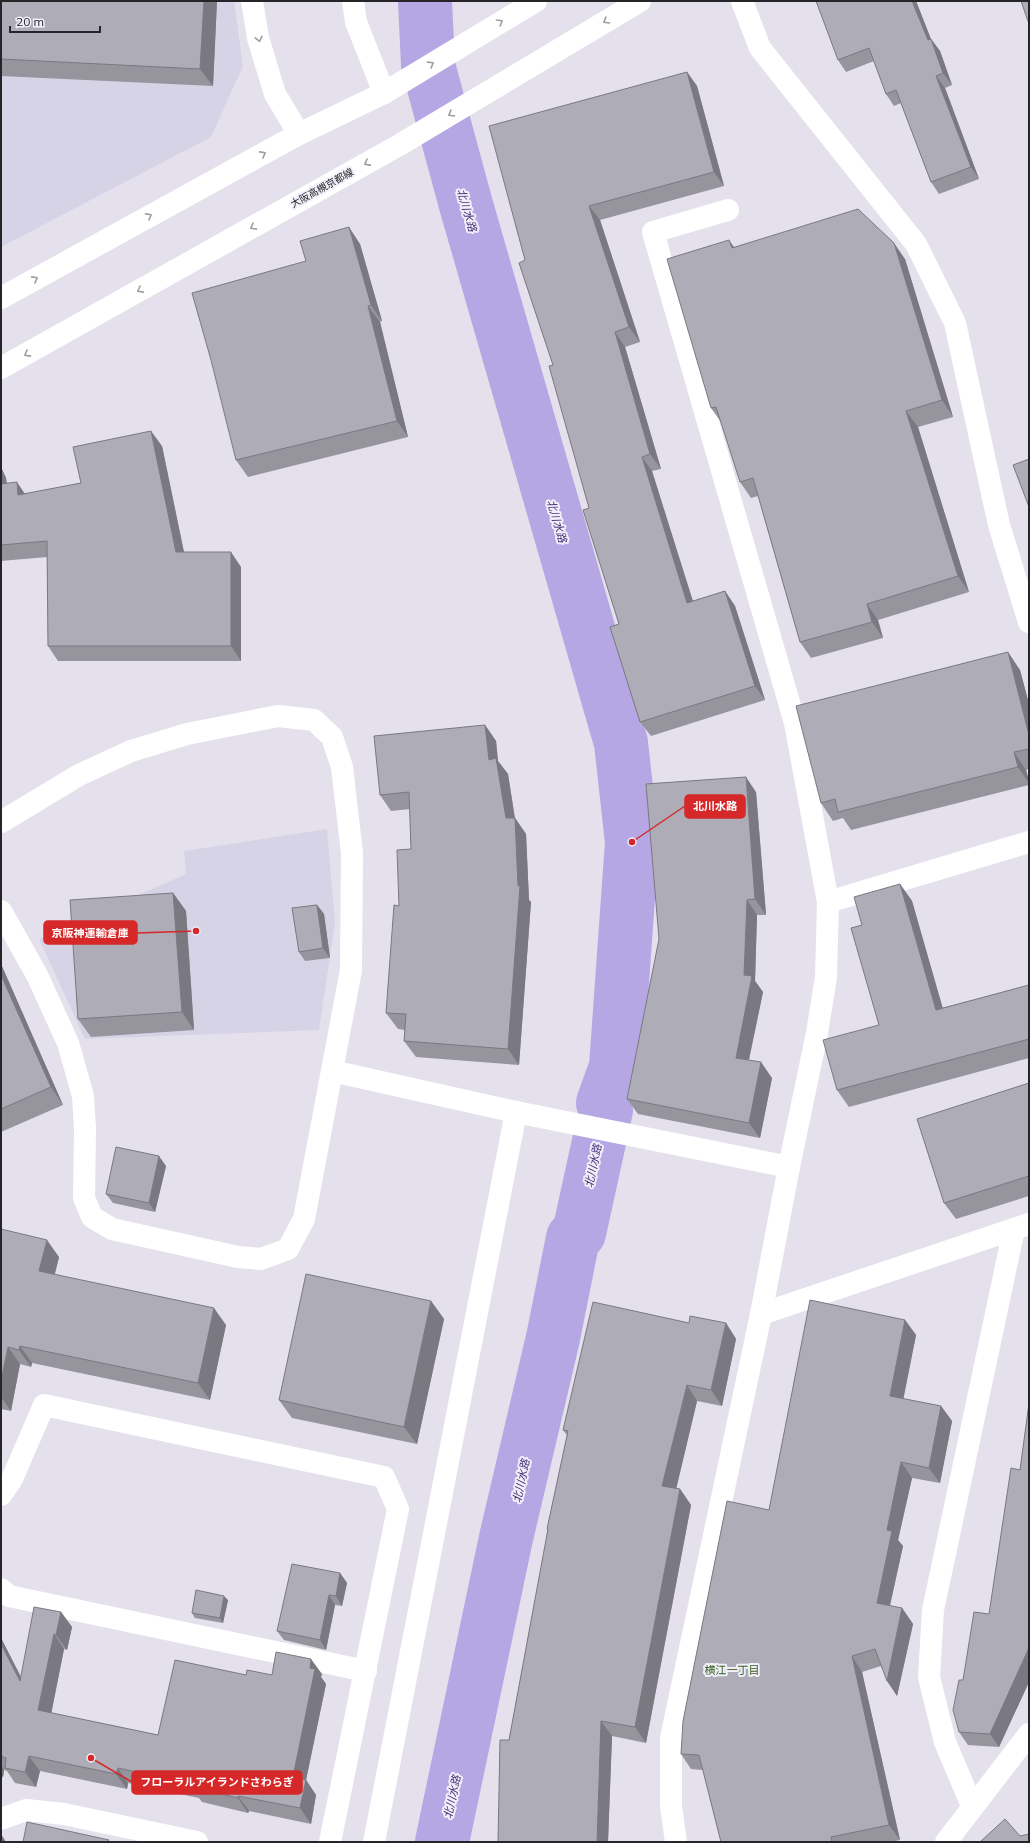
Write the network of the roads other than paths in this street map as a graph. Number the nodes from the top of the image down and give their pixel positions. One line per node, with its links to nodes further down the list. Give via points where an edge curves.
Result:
1 (252, 1): 7 (street, one-way to 7, via 258,38 275,94)
2 (352, 1): 6 (street, via 356,22)
3 (536, 1): 6 (street, one-way to 3)
4 (640, 1): 10 (street, 大阪高槻京都線, one-way to 10, via 401,144)
5 (742, 1): 11 (street, via 760,48 916,244 955,322 999,525)
6 (391, 89): 7 (street)
7 (299, 134): 9 (street, one-way to 7)
8 (728, 210): 14 (street, via 653,232 795,723)
9 (1, 298)
10 (1, 368)
11 (1029, 622)
12 (1, 822): 16 (street, via 79,775 131,751 187,734 278,716 314,720 332,737 342,767 352,853 351,970)
13 (1029, 842): 14 (street)
14 (828, 902): 18 (street, via 826,977)
15 (1, 911): 16 (street, via 37,975 68,1043 83,1096 84,1198 92,1217 112,1229 238,1257 261,1259 288,1249 304,1219)
16 (332, 1072): 17 (street)
17 (516, 1112): 18 (street); 29 (street)
18 (789, 1166): 20 (street)
19 (1022, 1226): 20 (street); 25 (street, via 933,1610 929,1677 945,1742)
20 (761, 1314): 30 (street, via 671,1738 671,1806)
21 (1, 1495): 23 (street, via 12,1479 44,1405 384,1477 398,1509)
22 (1, 1589): 23 (street, via 10,1596)
23 (366, 1671): 28 (street)
24 (1029, 1734): 25 (street)
25 (972, 1806): 31 (street)
26 (1, 1819): 27 (street, via 26,1810 64,1814)
27 (197, 1842)
28 (330, 1842)
29 (374, 1842)
30 (676, 1842)
31 (946, 1842)

